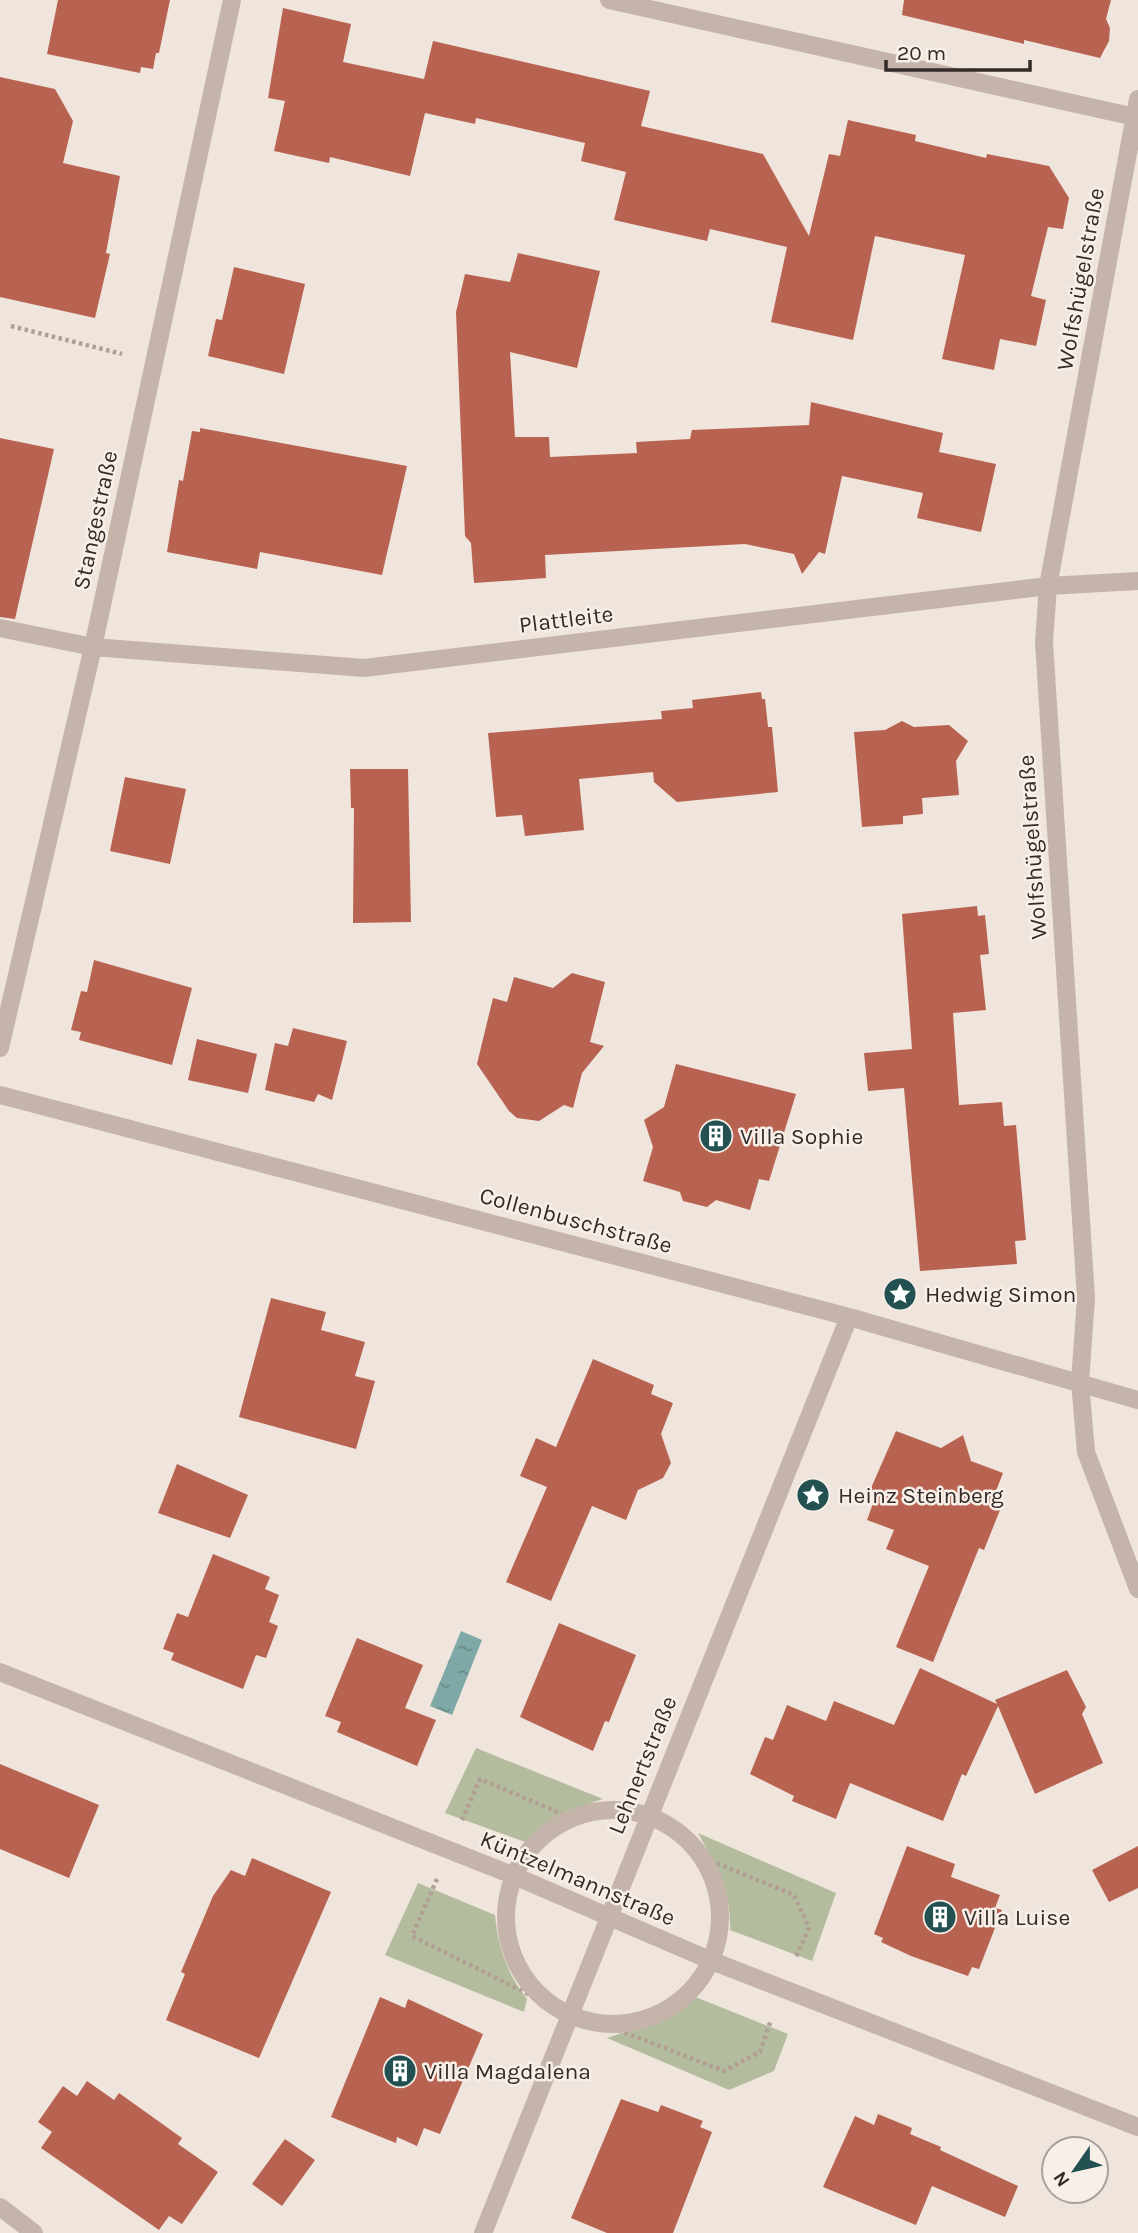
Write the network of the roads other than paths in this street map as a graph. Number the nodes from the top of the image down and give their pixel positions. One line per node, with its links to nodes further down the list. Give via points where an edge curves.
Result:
1 (232, 0): 7 (street, Stangestraße)
2 (609, 0): 3 (street)
3 (1136, 108): 5 (street, Wolfshügelstraße)
4 (1138, 581): 5 (street, Plattleite)
5 (1048, 586): 7 (street, Plattleite, via 364,668); 11 (street, Wolfshügelstraße, via 1044,642 1086,1298)
6 (0, 628): 7 (street, Plattleite)
7 (93, 647): 8 (street, Stangestraße)
8 (0, 1048)
9 (0, 1095): 10 (street, Collenbuschstraße)
10 (849, 1317): 11 (street, Collenbuschstraße); 15 (street, Lehnertstraße)
11 (1080, 1382): 12 (street, Collenbuschstraße); 13 (street, Wolfshügelstraße, via 1086,1452)
12 (1138, 1400)
13 (1138, 1589)
14 (0, 1672): 16 (street, Küntzelmannstraße)
15 (649, 1814): 16 (street, via 608,1808 569,1817 535,1841); 17 (street, Lehnertstraße); 18 (street, via 680,1832 704,1858 718,1891 721,1926)
16 (512, 1875): 17 (street, Küntzelmannstraße); 19 (street, via 505,1931 513,1959 527,1983 547,2003)
17 (607, 1919): 18 (street, Küntzelmannstraße); 19 (street, Lehnertstraße)
18 (712, 1961): 19 (street, via 694,1989 668,2010 638,2022 605,2025); 20 (street, Küntzelmannstraße)
19 (572, 2017): 23 (street, Lehnertstraße)
20 (1138, 2127)
21 (0, 2207): 22 (street)
22 (34, 2233)
23 (483, 2233)

